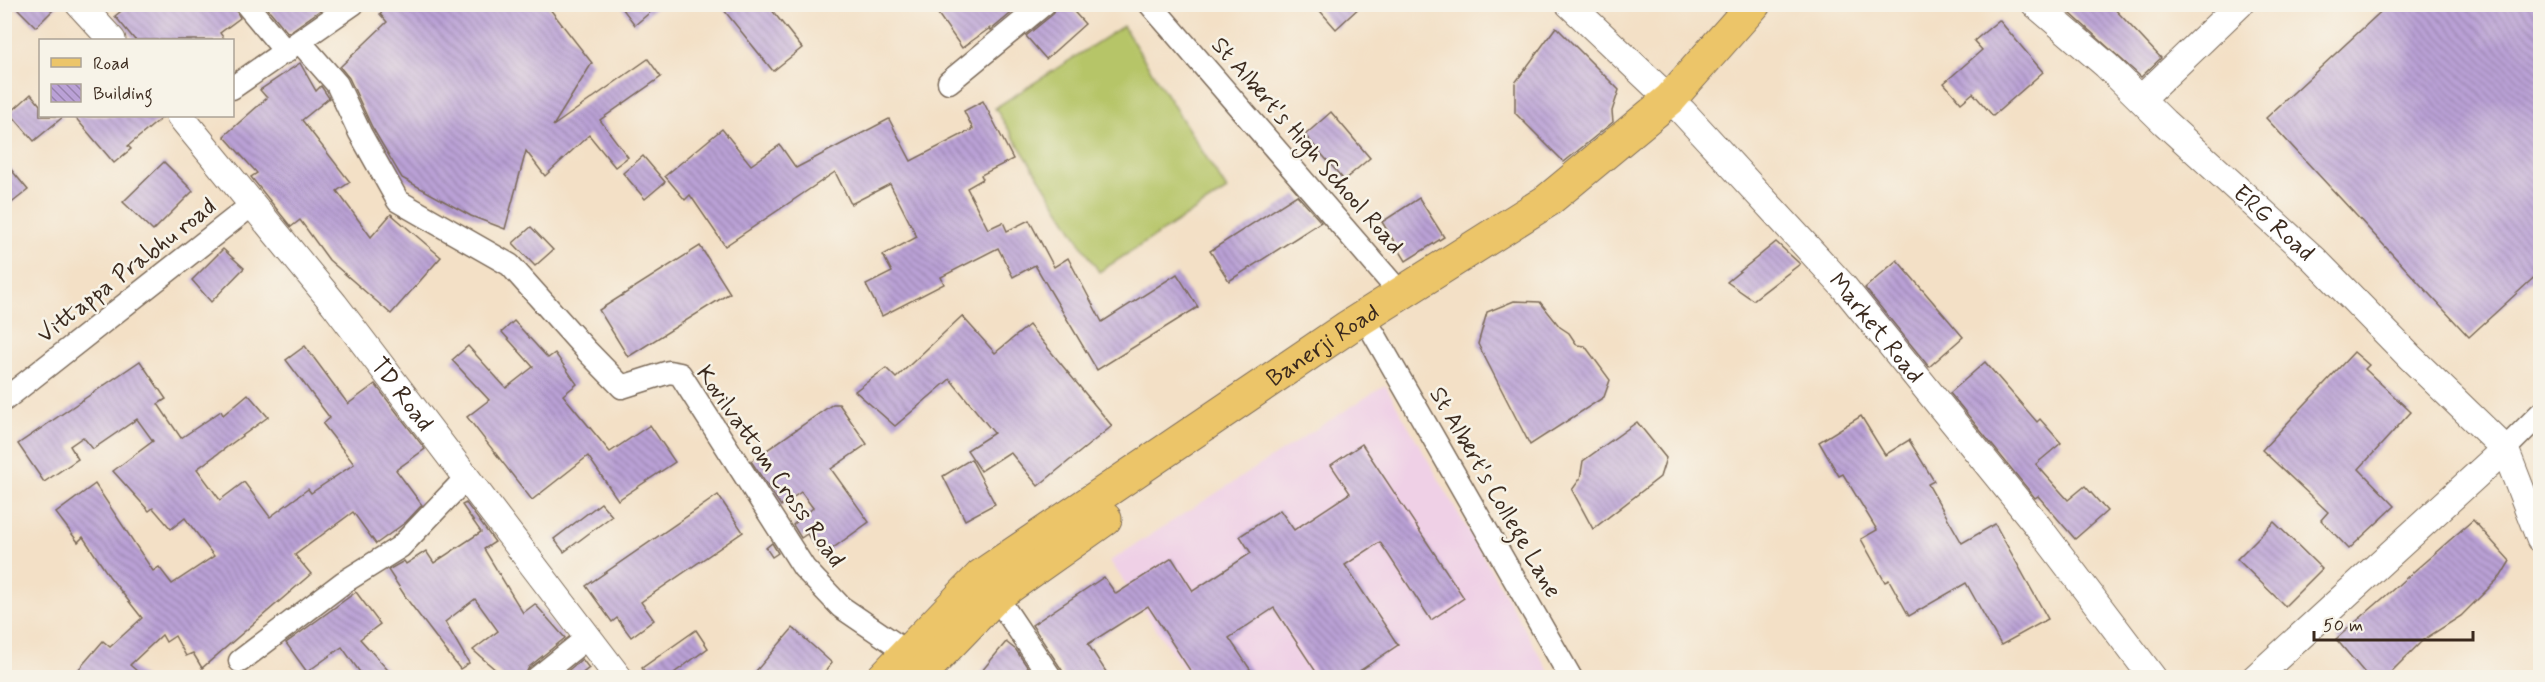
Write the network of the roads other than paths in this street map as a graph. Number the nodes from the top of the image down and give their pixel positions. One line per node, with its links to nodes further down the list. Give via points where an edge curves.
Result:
1 (79, 4): 11 (street)
2 (246, 4): 12 (street)
3 (353, 4): 12 (street)
4 (1044, 4): 13 (street)
5 (1150, 4): 19 (street, St Albert's High School Road)
6 (1754, 4): 16 (main road, Banerji Road)
7 (1779, 4): 16 (main road, Banerji Road)
8 (2035, 4): 15 (street, ERG Road)
9 (2240, 4): 15 (street)
10 (1578, 7): 16 (street, Market Road)
11 (111, 39)
12 (293, 47): 14 (street); 29 (street, Kovilvattom Cross Road, via 337,84 398,201 510,265 622,387 669,372 680,374 804,568 841,607)
13 (949, 82)
14 (234, 87)
15 (2141, 99): 23 (street, ERG Road, via 2314,259)
16 (1676, 105): 19 (main road, Banerji Road, via 1548,201); 20 (main road, Banerji Road, via 1555,221); 35 (street, Market Road, via 1843,286 2037,525)
17 (185, 117): 18 (street, TD Road)
18 (253, 204): 21 (street, Vittappa Prabhu road); 24 (street, TD Road)
19 (1401, 294): 29 (main road, Banerji Road, via 981,576)
20 (1374, 334): 26 (main road, Banerji Road); 34 (street, St Albert's College Lane)
21 (4, 400)
22 (2541, 414): 23 (street)
23 (2505, 449): 25 (street); 36 (street)
24 (466, 478): 27 (street, TD Road); 28 (street, via 400,547 344,582)
25 (2541, 539)
26 (996, 596): 29 (main road, Banerji Road); 33 (street)
27 (588, 637): 30 (street); 31 (street, TD Road)
28 (240, 661)
29 (912, 665): 32 (main road, Banerji Road)
30 (537, 678)
31 (619, 678)
32 (883, 678)
33 (1051, 678)
34 (1571, 678)
35 (2153, 678)
36 (2255, 678)

